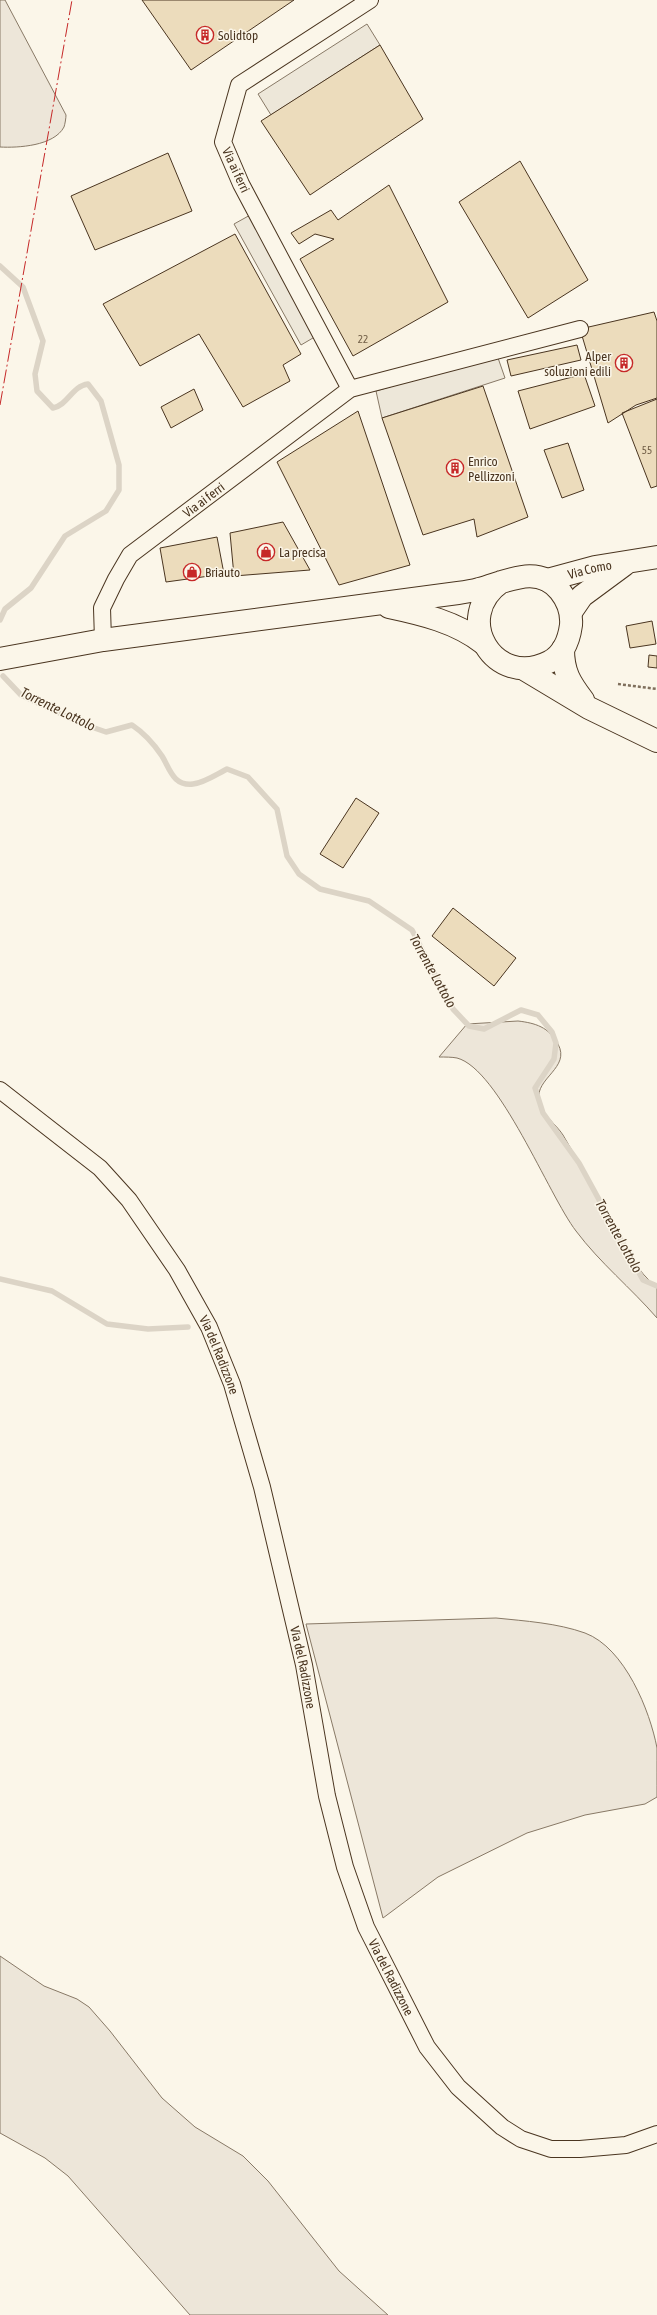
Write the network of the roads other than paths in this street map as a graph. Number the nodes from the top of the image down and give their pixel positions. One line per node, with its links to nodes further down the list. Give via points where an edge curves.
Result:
1 (370, 0): 3 (street, Via ai ferri, via 239,85 223,142 241,184)
2 (580, 329): 3 (street, Via ai ferri)
3 (350, 389): 10 (street, Via ai ferri, via 130,555 102,608)
4 (657, 557): 5 (main road, Via Como)
5 (632, 560): 6 (main road, Via Como); 9 (main road, Via Como, via 591,588)
6 (547, 580): 7 (main road, via 524,576 512,577); 9 (main road, via 556,586 566,599)
7 (501, 582): 8 (main road, via 465,592); 11 (main road, via 490,589 480,607 478,627)
8 (374, 604): 10 (main road); 11 (main road, via 432,618 471,634)
9 (570, 612): 12 (main road, via 570,637)
10 (103, 640): 13 (main road)
11 (483, 643): 14 (main road, via 500,661)
12 (563, 649): 14 (main road, via 551,661); 15 (main road, via 569,682)
13 (1, 659)
14 (524, 669): 15 (main road)
15 (589, 708): 16 (main road)
16 (657, 741)
17 (0, 1090): 18 (street, Via del Radizzone, via 100,1168 129,1200 177,1270 209,1327 232,1384 262,1487 304,1665 326,1796 345,1867 366,1927 426,2047 458,2087 502,2127 521,2139 550,2149 580,2149 626,2145)
18 (657, 2134)

